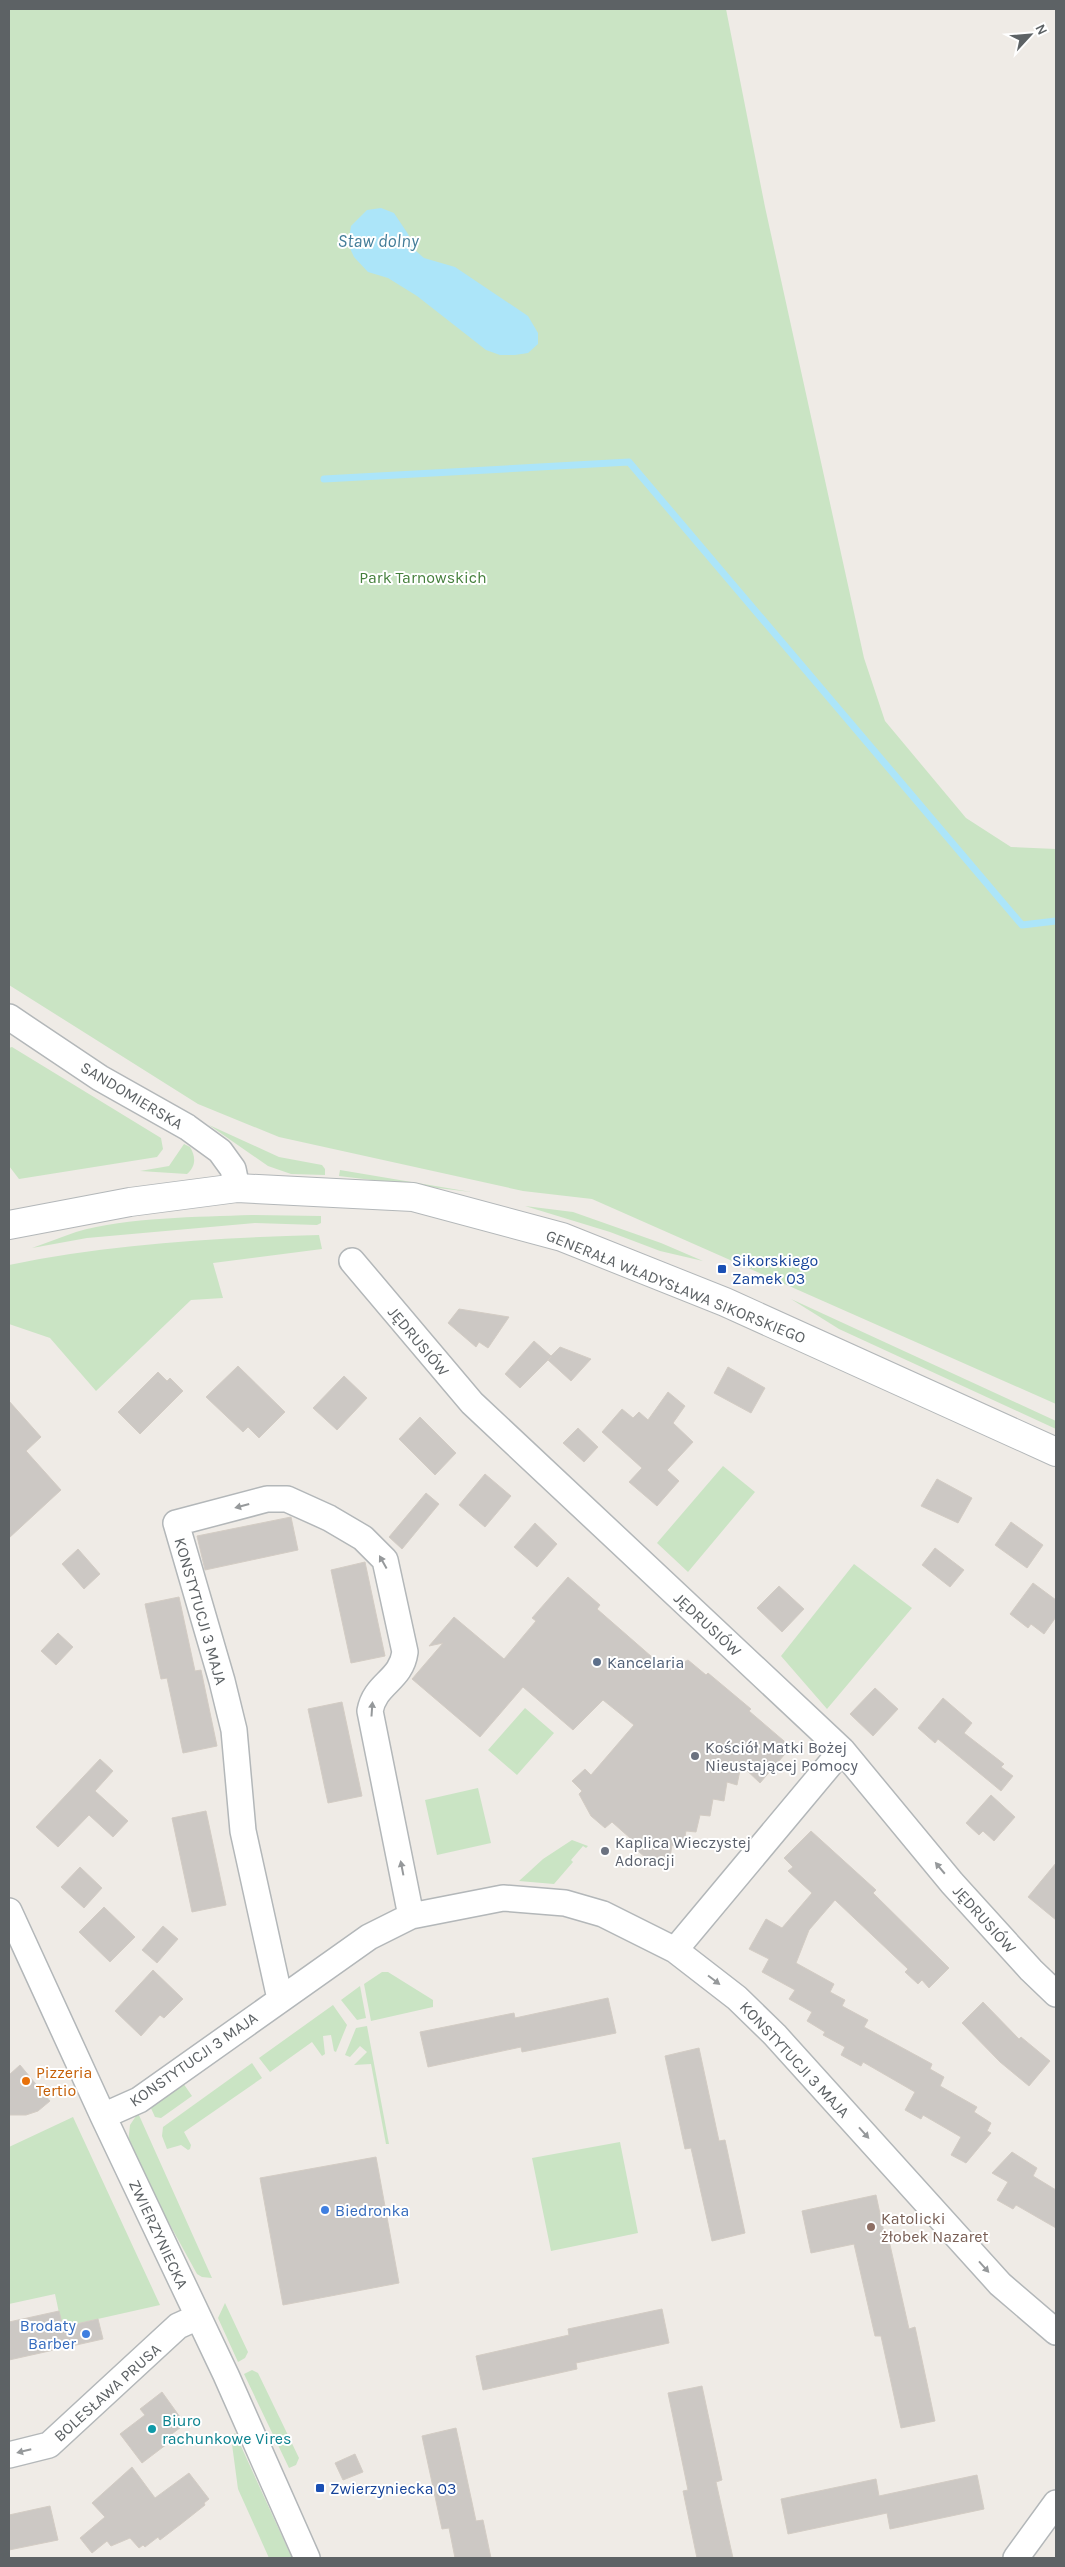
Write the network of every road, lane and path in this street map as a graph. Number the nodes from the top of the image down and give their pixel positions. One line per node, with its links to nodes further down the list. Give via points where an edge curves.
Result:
1 (14, 1021): 2 (street, SANDOMIERSKA, via 100,1078 187,1127 220,1151 233,1169)
2 (237, 1188): 3 (street, GENERAŁA WŁADYSŁAWA SIKORSKIEGO, via 130,1202); 5 (street, GENERAŁA WŁADYSŁAWA SIKORSKIEGO, via 413,1197 562,1237 751,1314)
3 (9, 1225)
4 (352, 1261): 6 (street, JĘDRUSIÓW, via 472,1403)
5 (1056, 1452)
6 (842, 1750): 9 (street); 10 (street, JĘDRUSIÓW, one-way to 6, via 952,1883)
7 (9, 1910): 12 (street, ZWIERZYNIECKA)
8 (411, 1916): 9 (street, KONSTYTUCJI 3 MAJA, via 503,1898 550,1900 603,1914); 11 (street, KONSTYTUCJI 3 MAJA, via 352,1948); 11 (street, KONSTYTUCJI 3 MAJA, one-way to 11, via 370,1712 374,1695 403,1665 405,1652 385,1560 363,1538 287,1499 267,1499 176,1523 234,1730 243,1831)
9 (675, 1950): 14 (street, KONSTYTUCJI 3 MAJA, one-way to 14, via 737,1998 775,2035 1000,2284)
10 (1056, 1994)
11 (280, 1999): 12 (street, KONSTYTUCJI 3 MAJA, via 139,2100)
12 (103, 2116): 13 (street, ZWIERZYNIECKA)
13 (198, 2316): 15 (street, BOLESŁAWA PRUSA, one-way to 15, via 178,2326 49,2445); 17 (street, ZWIERZYNIECKA)
14 (1056, 2332)
15 (9, 2455)
16 (1056, 2503): 18 (street)
17 (307, 2558)
18 (1016, 2558)

